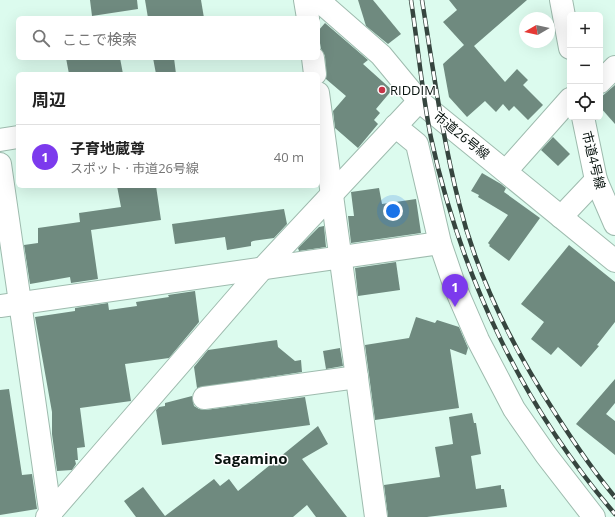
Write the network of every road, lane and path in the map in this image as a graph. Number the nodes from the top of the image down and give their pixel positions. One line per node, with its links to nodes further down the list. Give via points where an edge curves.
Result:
1 (305, 0): 4 (street)
2 (318, 0): 10 (street, 市道26号線, via 381,55)
3 (561, 0): 5 (street)
4 (308, 16)
5 (567, 32)
6 (313, 60): 8 (street)
7 (615, 67): 9 (street)
8 (315, 72)
9 (603, 79)
10 (419, 101): 14 (street); 18 (street, 市道26号線)
11 (567, 102): 18 (street)
12 (320, 112): 20 (street)
13 (585, 120): 19 (street, 市道4号線)
14 (395, 126): 20 (street); 23 (street, via 417,144)
15 (16, 137): 16 (street)
16 (0, 140)
17 (0, 164): 27 (street)
18 (506, 171): 21 (street, 市道26号線)
19 (596, 180): 21 (street); 22 (street, 市道4号線)
20 (331, 195): 24 (street); 26 (street)
21 (561, 217): 25 (street, 市道26号線)
22 (615, 224)
23 (440, 243): 24 (street); 32 (street, via 455,287 478,340 514,409 546,456)
24 (340, 257): 26 (street); 28 (street)
25 (615, 261)
26 (262, 268): 27 (street); 30 (street)
27 (10, 305): 30 (street)
28 (357, 377): 29 (street); 31 (street)
29 (204, 398)
30 (49, 516)
31 (376, 517)
32 (594, 517)

